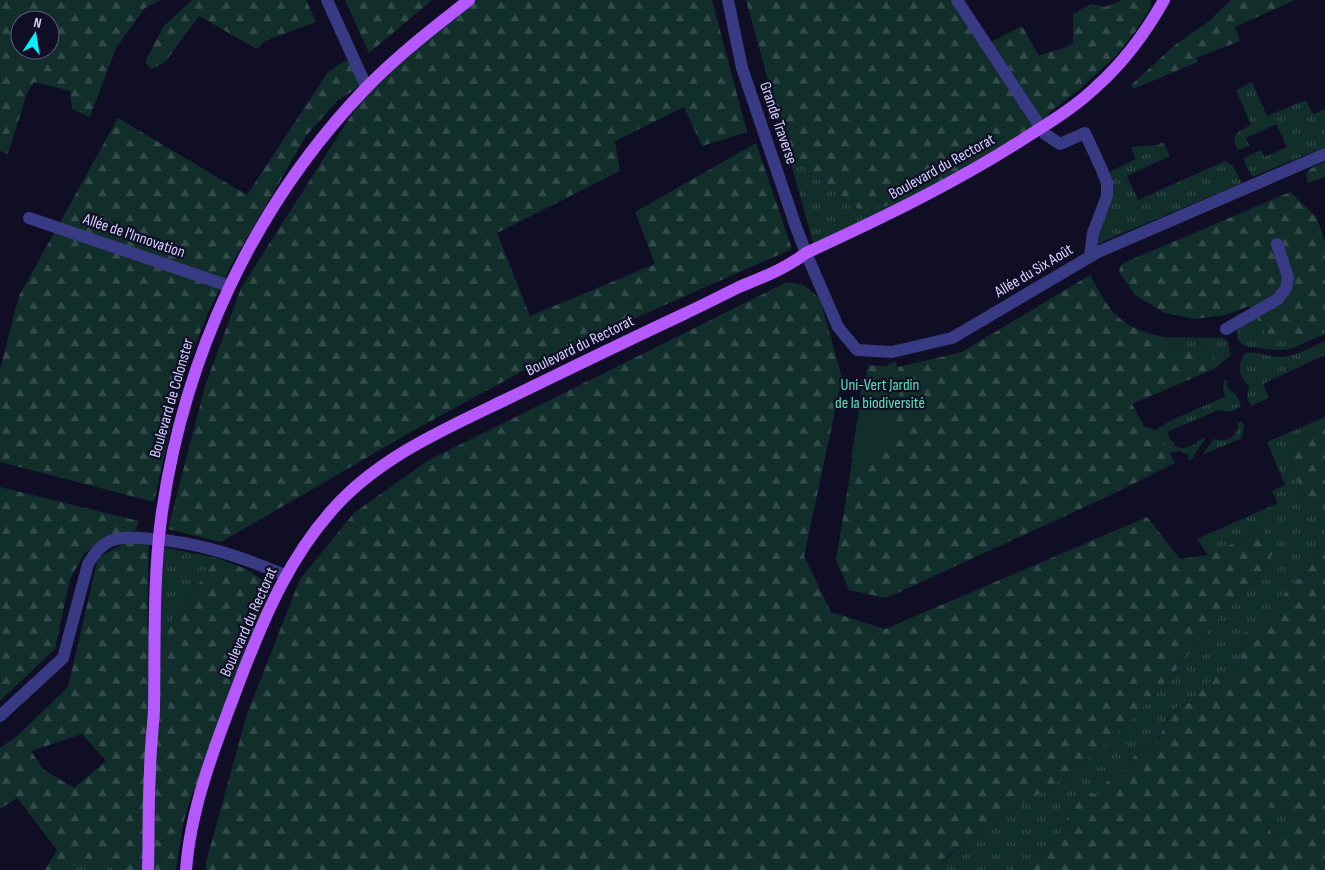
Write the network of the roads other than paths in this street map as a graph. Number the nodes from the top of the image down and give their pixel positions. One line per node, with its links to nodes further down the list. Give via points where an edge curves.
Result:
1 (327, 0): 6 (street)
2 (469, 0): 6 (main road, Boulevard de Colonster, via 436,24)
3 (728, 0): 11 (street, Grande Traverse, via 742,68)
4 (957, 0): 7 (street)
5 (1164, 0): 7 (main road, Boulevard du Rectorat, via 1137,42 1107,77)
6 (366, 88): 13 (main road, Boulevard de Colonster, via 290,183)
7 (1040, 128): 11 (main road, Boulevard du Rectorat, via 932,192); 12 (street, via 1048,138 1060,144 1085,133 1102,170 1107,196 1093,232)
8 (1325, 154): 12 (street, Allée du Six Août)
9 (29, 218): 13 (street, Allée de l'Innovation)
10 (1277, 244): 14 (street, via 1288,277 1286,288 1278,299)
11 (806, 253): 12 (street, Allée du Six Août, via 838,327 857,350 892,352 952,338); 16 (main road, Boulevard du Rectorat, via 790,265 424,440 376,471 334,507)
12 (1090, 256)
13 (229, 286): 15 (main road, Boulevard de Colonster, via 190,382 169,468)
14 (1226, 330)
15 (159, 539): 16 (street, via 220,551); 17 (street, via 113,540 95,552 86,570 66,653); 18 (main road, Boulevard de Colonster)
16 (285, 576): 19 (main road, Boulevard du Rectorat, via 218,740 194,817)
17 (0, 716)
18 (148, 870)
19 (186, 870)

